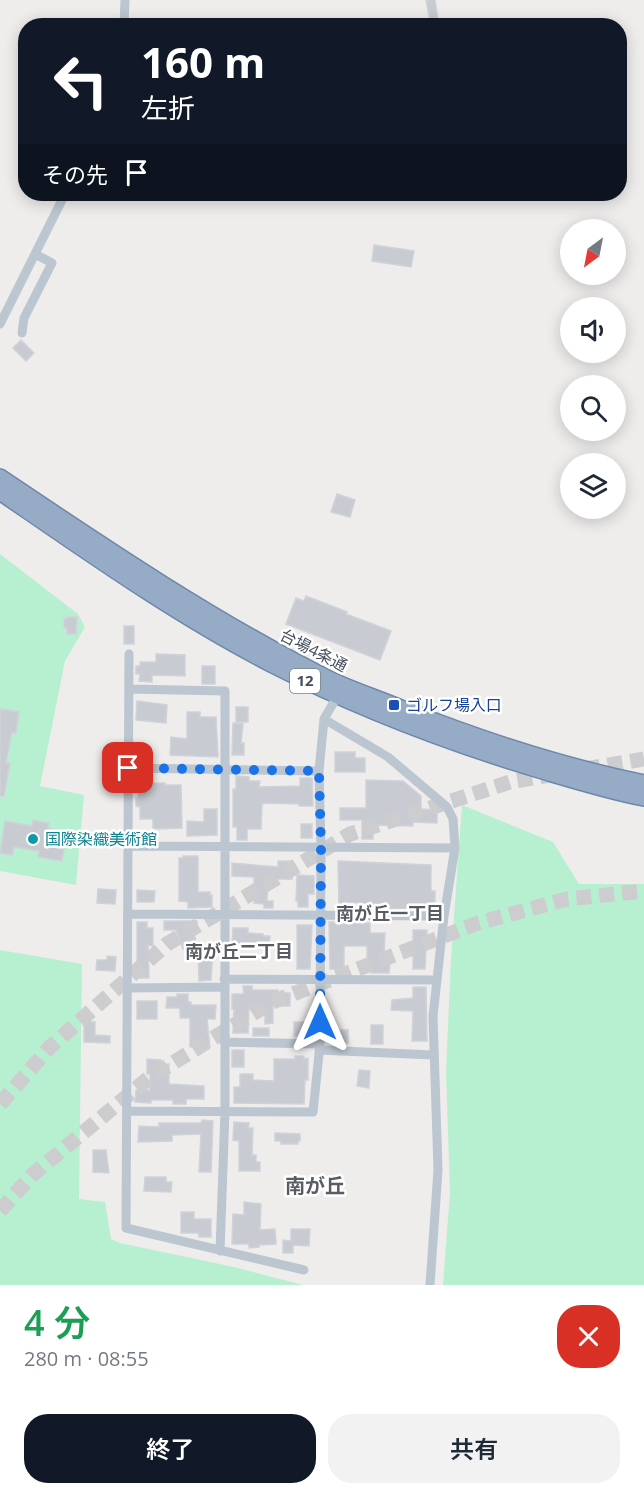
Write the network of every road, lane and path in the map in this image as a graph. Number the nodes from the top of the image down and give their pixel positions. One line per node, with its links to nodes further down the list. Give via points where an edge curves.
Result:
1 (125, 0): 2 (street)
2 (124, 18)
3 (60, 201): 4 (street)
4 (34, 254): 5 (street); 6 (street, via 52,263 24,318)
5 (0, 324)
6 (22, 333)
7 (0, 477): 11 (highway, 台場4条通 / 12, via 144,573)
8 (0, 492): 11 (highway, 台場4条通 / 12, via 242,648)
9 (129, 654): 10 (street)
10 (129, 689): 13 (street); 14 (street, via 225,691)
11 (340, 691): 12 (street); 16 (highway, 台場4条通 / 12, via 492,741); 17 (highway, 台場4条通 / 12, via 437,737)
12 (324, 719): 15 (street); 21 (street, via 388,757 447,807 453,819)
13 (128, 768): 14 (street); 18 (street)
14 (225, 770): 15 (street); 19 (street)
15 (319, 771): 20 (street)
16 (644, 783)
17 (644, 798)
18 (128, 846): 19 (street); 22 (street)
19 (226, 847): 20 (street); 24 (street)
20 (321, 848): 21 (street); 23 (street)
21 (455, 848): 25 (street)
22 (128, 914): 24 (street); 29 (street)
23 (321, 914): 24 (street); 25 (street); 26 (street)
24 (225, 915): 28 (street)
25 (444, 916): 27 (street)
26 (320, 980): 27 (street); 28 (street); 31 (street)
27 (436, 980): 32 (street)
28 (224, 983): 29 (street); 30 (street)
29 (128, 988): 33 (street)
30 (224, 1042): 31 (street); 34 (street)
31 (320, 1047): 32 (street); 34 (street, via 313,1112)
32 (433, 1055): 37 (street, via 438,1170)
33 (127, 1111): 34 (street); 35 (street, via 126,1228)
34 (225, 1111): 35 (street)
35 (220, 1251): 36 (street)
36 (304, 1270)
37 (430, 1285)

